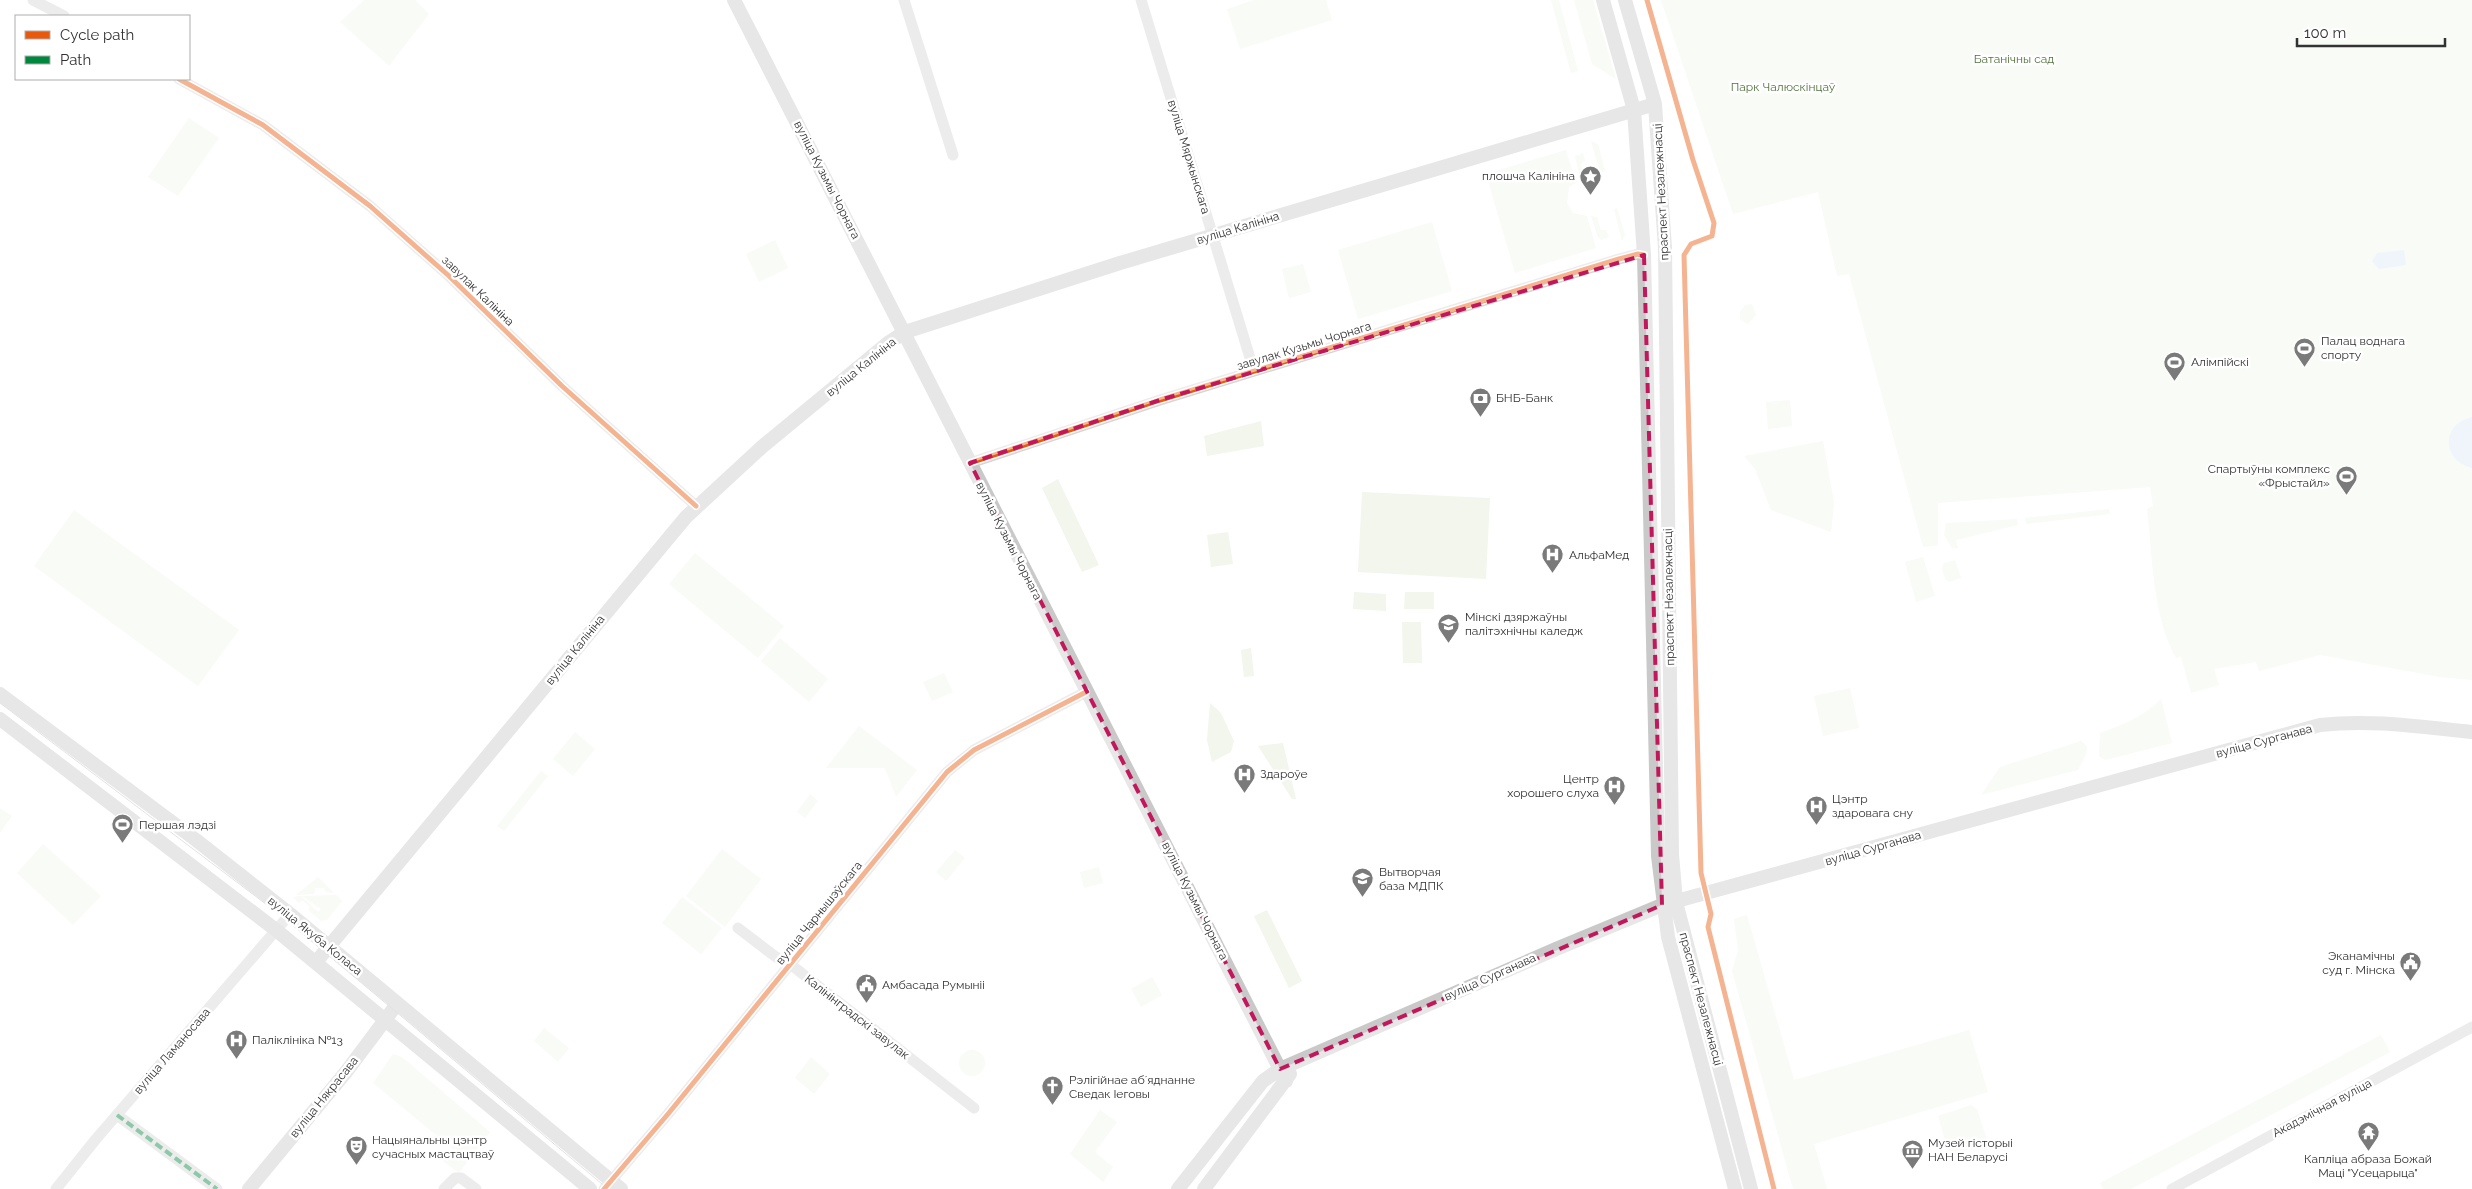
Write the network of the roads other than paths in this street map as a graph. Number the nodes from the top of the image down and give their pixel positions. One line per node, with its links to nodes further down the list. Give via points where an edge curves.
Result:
1 (33, 0): 7 (street)
2 (734, 0): 14 (main road, вуліца Кузьмы Чорнага)
3 (904, 0): 11 (street)
4 (1141, 0): 12 (street, вуліца Мяржынскага)
5 (1603, 0): 10 (main road, праспект Незалежнасці)
6 (1625, 0): 9 (main road, праспект Незалежнасці)
7 (62, 15)
8 (181, 80): 17 (street, завулак Калініна, via 263,125 370,206)
9 (1655, 104): 10 (main road, вуліца Калініна); 22 (main road, праспект Незалежнасці, via 1665,248 1672,854)
10 (1634, 110): 12 (main road, вуліца Калініна); 13 (main road, праспект Незалежнасці)
11 (953, 156)
12 (1213, 235): 14 (main road, вуліца Калініна); 15 (street, вуліца Мяржынскага)
13 (1644, 254): 15 (street, завулак Кузьмы Чорнага); 23 (main road, праспект Незалежнасці, via 1658,856)
14 (905, 332): 16 (main road, вуліца Кузьмы Чорнага); 17 (main road, вуліца Калініна, via 763,446)
15 (1254, 371): 16 (street, завулак Кузьмы Чорнага)
16 (970, 463): 18 (main road, вуліца Кузьмы Чорнага)
17 (696, 506): 27 (main road, вуліца Калініна)
18 (1086, 692): 29 (street, вуліца Чарнышэўскага, via 974,750 947,772); 34 (main road, вуліца Кузьмы Чорнага)
19 (0, 694): 24 (main road, вуліца Якуба Коласа)
20 (0, 719): 26 (main road, вуліца Якуба Коласа)
21 (2472, 732): 22 (main road, вуліца Сурганава, via 2381,722 2320,726)
22 (1676, 902): 23 (main road, вуліца Сурганава); 48 (main road, праспект Незалежнасці)
23 (1662, 905): 33 (main road, вуліца Сурганава); 47 (main road, праспект Незалежнасці)
24 (290, 914): 26 (street, вуліца Ламаносава); 27 (main road, вуліца Якуба Коласа)
25 (738, 928): 29 (street, Калінінградскі завулак)
26 (276, 930): 28 (main road, вуліца Якуба Коласа); 37 (street, вуліца Ламаносава)
27 (329, 946): 28 (main road, вуліца Калініна); 30 (main road, вуліца Якуба Коласа)
28 (316, 962): 31 (main road, вуліца Якуба Коласа)
29 (790, 964): 36 (street, Калінінградскі завулак); 38 (street, вуліца Чарнышэўскага)
30 (397, 1004): 31 (main road, вуліца Някрасава); 38 (main road, вуліца Якуба Коласа)
31 (384, 1020): 41 (main road, вуліца Някрасава, via 334,1087); 44 (main road, вуліца Якуба Коласа)
32 (2472, 1027): 49 (street, Акадэмічная вуліца)
33 (1297, 1062): 34 (main road, вуліца Сурганава); 35 (main road)
34 (1280, 1068): 35 (main road, вуліца Кузьмы Чорнага); 45 (main road, вуліца Сурганава, via 1263,1081)
35 (1286, 1082): 46 (main road)
36 (974, 1108)
37 (117, 1116): 39 (street, вуліца Ламаносава); 40 (street)
38 (612, 1186)
39 (56, 1189)
40 (217, 1189)
41 (249, 1189)
42 (444, 1189): 43 (street, via 455,1178 461,1178)
43 (476, 1189)
44 (590, 1189)
45 (1178, 1189)
46 (1204, 1189)
47 (1734, 1189)
48 (1751, 1189)
49 (2172, 1189)

